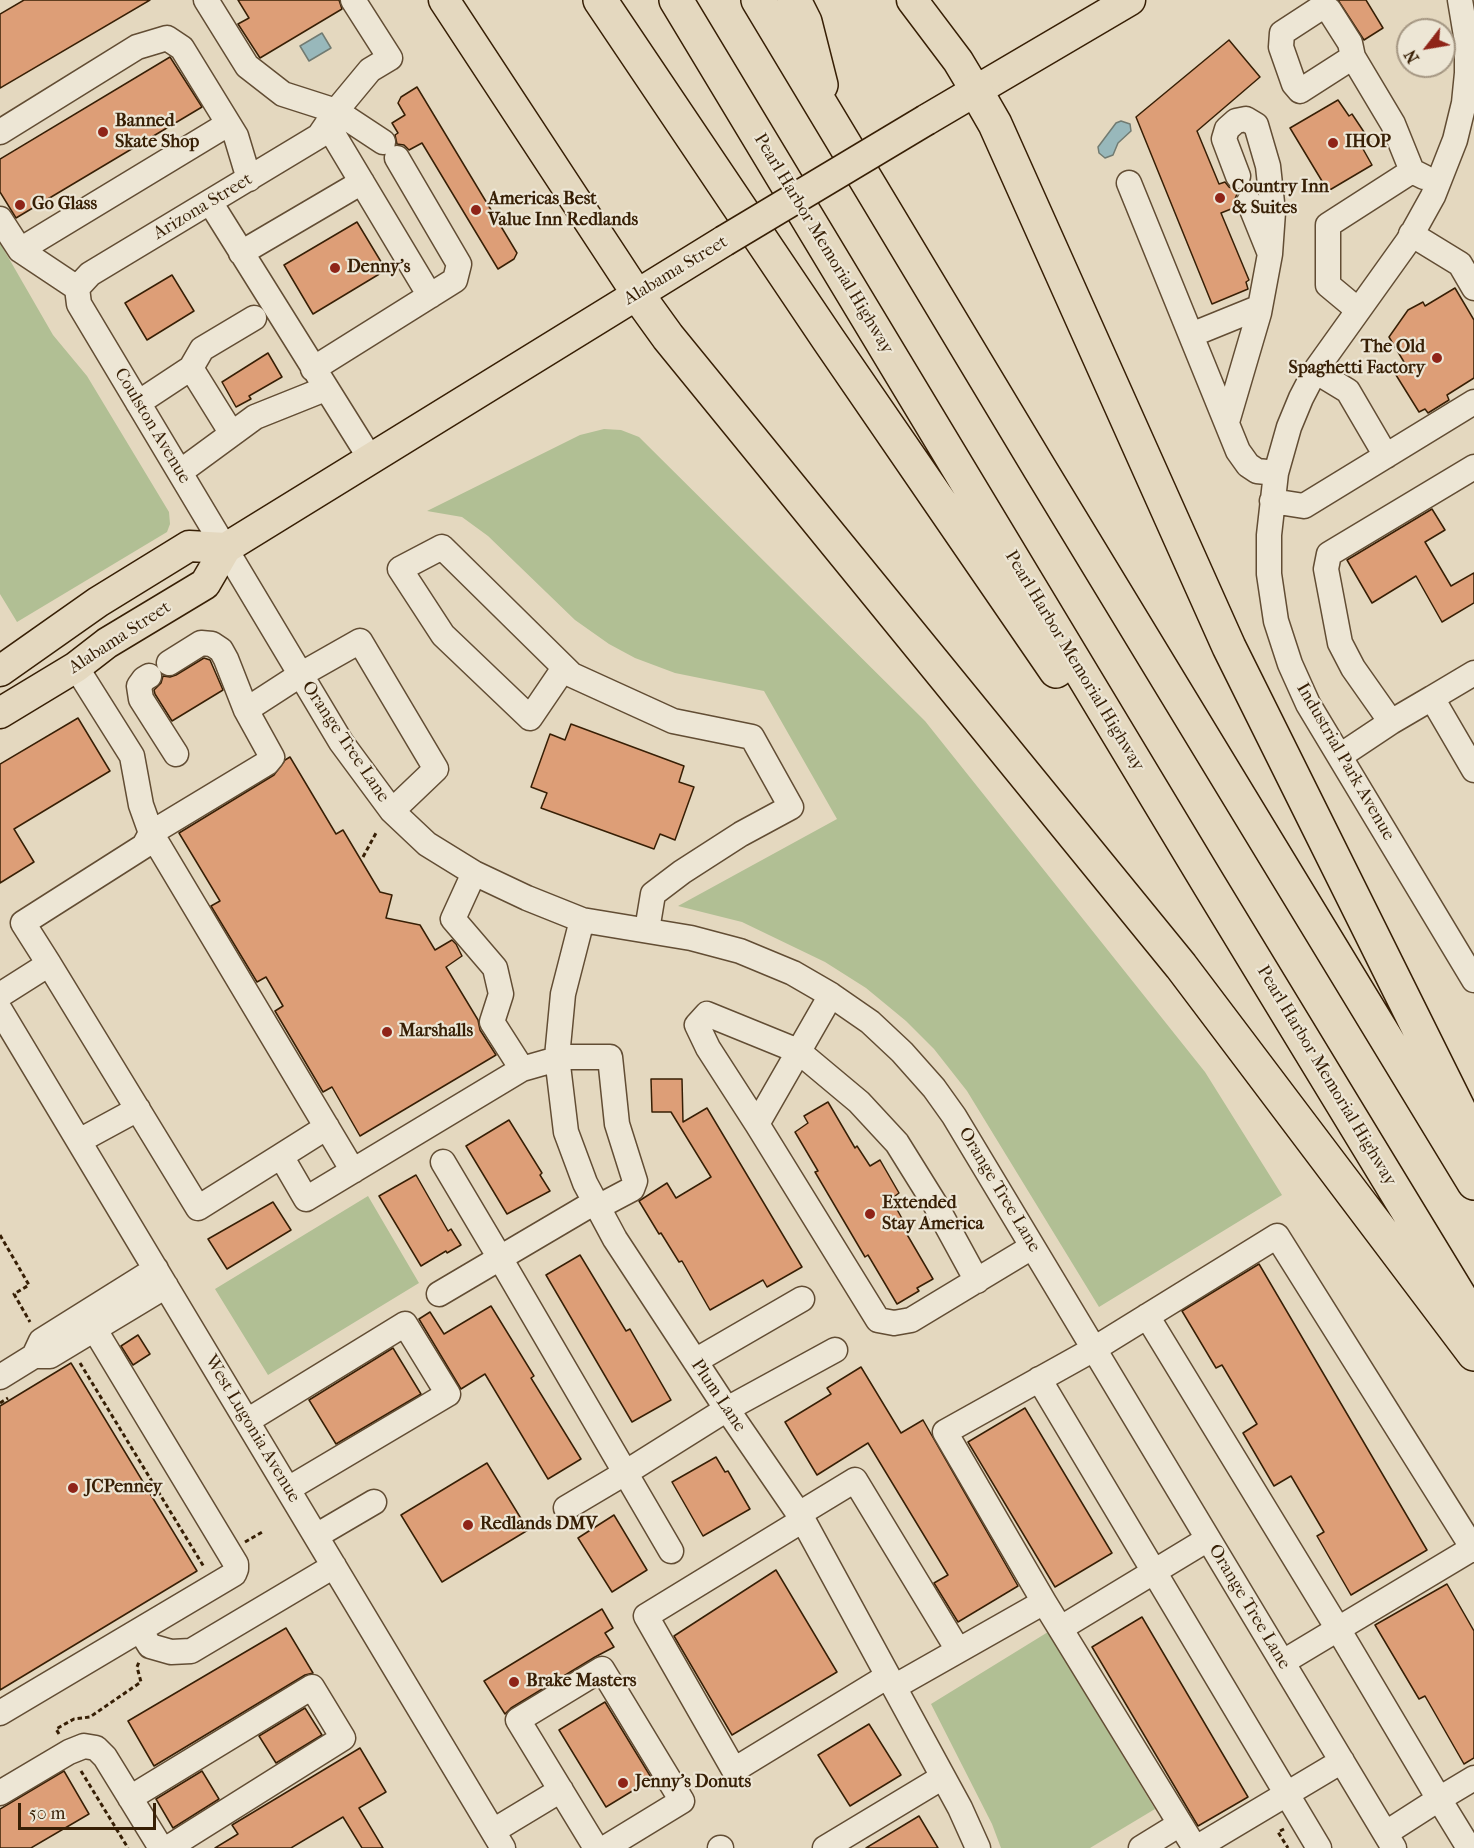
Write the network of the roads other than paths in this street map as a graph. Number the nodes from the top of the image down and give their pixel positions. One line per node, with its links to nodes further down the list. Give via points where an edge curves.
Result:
1 (206, 0): 14 (street, via 247,66 282,94)
2 (352, 0): 14 (street, Arizona Street, via 390,58 370,70)
3 (444, 0): 32 (main road)
4 (600, 0): 68 (highway, via 1061,678)
5 (676, 0): 68 (highway, Pearl Harbor Memorial Highway)
6 (758, 0): 15 (highway)
7 (794, 0): 15 (highway, via 805,22)
8 (912, 0): 13 (main road)
9 (1130, 0): 13 (main road, Alabama Street)
10 (1466, 6): 12 (street, Industrial Park Avenue)
11 (1353, 57): 18 (street, via 1393,124)
12 (1470, 73): 23 (street, Industrial Park Avenue, via 1455,140)
13 (976, 91): 32 (main road, Alabama Street, bridge); 83 (highway, via 995,124 1229,647)
14 (331, 118): 20 (street, Arizona Street, via 319,136); 21 (street); 34 (street, via 390,150 459,264 455,280)
15 (830, 119): 88 (highway)
16 (228, 124): 17 (street, via 182,48 167,38 137,47); 20 (street, via 236,136); 28 (street)
17 (0, 132)
18 (1412, 171): 23 (street); 36 (street, via 1328,225 1328,285)
19 (1238, 176): 30 (street, via 1224,140 1227,129 1246,119 1256,126 1268,166 1273,212)
20 (249, 179): 24 (street, Arizona Street)
21 (362, 182): 29 (street); 34 (street)
22 (1129, 183): 38 (street)
23 (1437, 184): 27 (street, Industrial Park Avenue)
24 (210, 202): 29 (street); 33 (street, Arizona Street, via 90,274)
25 (1249, 202): 30 (street)
26 (0, 219): 28 (street)
27 (1411, 234): 31 (street); 36 (street, Industrial Park Avenue)
28 (20, 250): 33 (street)
29 (241, 253): 41 (street)
30 (1270, 254): 35 (street)
31 (1471, 273)
32 (637, 294): 47 (main road, Alabama Street); 101 (highway, via 1181,966)
33 (78, 296): 43 (street, Coulston Avenue)
34 (430, 296): 41 (street)
35 (1260, 307): 38 (street); 44 (street)
36 (1358, 310): 40 (street, Industrial Park Avenue)
37 (254, 318): 39 (street, via 202,349)
38 (1191, 335): 44 (street)
39 (191, 368): 43 (street); 45 (street)
40 (1316, 371): 46 (street, via 1348,391); 50 (street, Industrial Park Avenue, via 1289,427)
41 (320, 379): 45 (street); 47 (street)
42 (1474, 402): 46 (street)
43 (138, 403): 49 (street, Coulston Avenue)
44 (1227, 422): 50 (street, via 1248,465 1257,471)
45 (232, 434): 49 (street)
46 (1386, 456): 51 (street, via 1304,506)
47 (369, 458): 52 (main road, Alabama Street)
48 (1474, 467): 61 (street, via 1329,554 1326,569 1340,643)
49 (180, 472): 52 (street, Coulston Avenue)
50 (1276, 473): 51 (street, Industrial Park Avenue)
51 (1272, 501): 63 (street, Industrial Park Avenue, via 1269,574 1276,621 1308,705)
52 (226, 548): 53 (main road, via 189,546); 54 (main road, Alabama Street, via 205,584 107,643); 57 (street, Orange Tree Lane)
53 (2, 665)
54 (76, 667): 60 (main road, Alabama Street); 66 (street, via 132,756 141,805)
55 (564, 668): 55 (street, via 442,547 400,568 443,635 530,718); 70 (street, via 673,721 752,737 791,807 741,834 654,894)
56 (1474, 673): 58 (street)
57 (300, 675): 59 (street); 65 (street, Orange Tree Lane, via 341,742); 65 (street, via 360,641 436,769)
58 (1432, 698): 61 (street); 64 (street)
59 (246, 710): 62 (street, via 226,659 212,644 201,643 159,669 139,686 141,699); 66 (street, via 272,757)
60 (0, 713)
61 (1390, 722): 63 (street)
62 (176, 754)
63 (1340, 756): 72 (street, Industrial Park Avenue)
64 (1474, 770)
65 (392, 811): 67 (street, Orange Tree Lane, via 427,844)
66 (152, 833): 71 (street, via 144,846 23,923); 82 (street)
67 (474, 873): 69 (street, Orange Tree Lane); 79 (street, via 453,919 495,968 501,994 492,1022)
68 (1210, 886): 97 (highway, Pearl Harbor Memorial Highway)
69 (582, 920): 70 (street, Orange Tree Lane); 78 (street, Plum Lane, via 563,994)
70 (647, 930): 74 (street, Orange Tree Lane, via 740,951 793,973)
71 (49, 964): 73 (street); 80 (street)
72 (1474, 980)
73 (0, 995)
74 (831, 995): 77 (street); 90 (street, Orange Tree Lane, via 870,1022 933,1088 954,1116)
75 (0, 1010): 76 (street, West Lugonia Avenue)
76 (7, 1034): 84 (street, West Lugonia Avenue)
77 (798, 1052): 81 (street); 81 (street, via 708,1014 697,1025); 93 (street, via 859,1102 897,1143)
78 (557, 1058): 79 (street); 89 (street, Plum Lane, via 567,1132); 89 (street, via 610,1057 616,1124 634,1181 632,1188)
79 (522, 1069): 87 (street)
80 (138, 1108): 84 (street); 85 (street, via 198,1208)
81 (757, 1124): 93 (street, via 878,1320 911,1320)
82 (327, 1127): 85 (street); 87 (street)
83 (1474, 1140)
84 (79, 1141): 92 (street, West Lugonia Avenue)
85 (281, 1156): 87 (street, via 306,1199)
86 (442, 1162): 91 (street)
87 (353, 1171)
88 (1474, 1183)
89 (596, 1204): 91 (street); 103 (street, Plum Lane)
90 (1032, 1247): 93 (street); 99 (street, Orange Tree Lane)
91 (500, 1258): 94 (street); 108 (street)
92 (161, 1278): 98 (street); 102 (street, via 41,1341); 107 (street, West Lugonia Avenue)
93 (976, 1281)
94 (439, 1294)
95 (802, 1299): 103 (street)
96 (1147, 1316): 99 (street); 115 (street, via 1277,1236); 121 (street)
97 (1474, 1320)
98 (94, 1330): 102 (street, via 50,1356); 122 (street, via 236,1564 234,1574)
99 (1094, 1349): 105 (street); 114 (street, Orange Tree Lane)
100 (835, 1350): 106 (street)
101 (1474, 1354)
102 (34, 1356): 104 (street)
103 (694, 1361): 106 (street, Plum Lane)
104 (0, 1377)
105 (1039, 1380): 118 (street); 119 (street, via 945,1432)
106 (727, 1410): 108 (street); 112 (street, Plum Lane)
107 (247, 1421): 109 (street, West Lugonia Avenue); 109 (street, via 405,1324 448,1394)
108 (625, 1473): 111 (street); 116 (street)
109 (288, 1490): 113 (street, West Lugonia Avenue)
110 (374, 1502): 113 (street)
111 (566, 1508)
112 (801, 1517): 123 (street, via 855,1479); 125 (street, Plum Lane); 125 (street, via 646,1616 734,1770)
113 (316, 1536): 117 (street, West Lugonia Avenue)
114 (1208, 1539): 118 (street); 124 (street, Orange Tree Lane)
115 (1474, 1549): 121 (street)
116 (671, 1551)
117 (334, 1566): 122 (street, via 190,1651 171,1652 150,1646); 136 (street, West Lugonia Avenue)
118 (1153, 1572): 120 (street); 132 (street)
119 (1044, 1602): 120 (street); 123 (street)
120 (1061, 1628): 135 (street)
121 (1338, 1629): 124 (street); 134 (street)
122 (140, 1630): 126 (street)
123 (958, 1650): 125 (street)
124 (1283, 1662): 127 (street, Orange Tree Lane)
125 (891, 1681): 128 (street, Plum Lane)
126 (0, 1713)
127 (1342, 1761): 132 (street); 137 (street, Orange Tree Lane)
128 (943, 1777): 143 (street); 144 (street, Plum Lane)
129 (1474, 1778): 134 (street)
130 (561, 1790): 136 (street); 141 (street); 142 (street, via 518,1720 602,1669 682,1801)
131 (0, 1793): 133 (street, via 84,1746 96,1748 105,1757)
132 (1287, 1794): 145 (street); 146 (street)
133 (129, 1798): 139 (street); 140 (street, via 312,1688 343,1738)
134 (1439, 1799): 137 (street); 147 (street)
135 (1180, 1824): 138 (street); 145 (street)
136 (498, 1839)
137 (1390, 1841)
138 (1152, 1845)
139 (161, 1848)
140 (168, 1848)
141 (596, 1848)
142 (605, 1848)
143 (825, 1848)
144 (978, 1848)
145 (1196, 1848)
146 (1319, 1848)
147 (1469, 1848)

